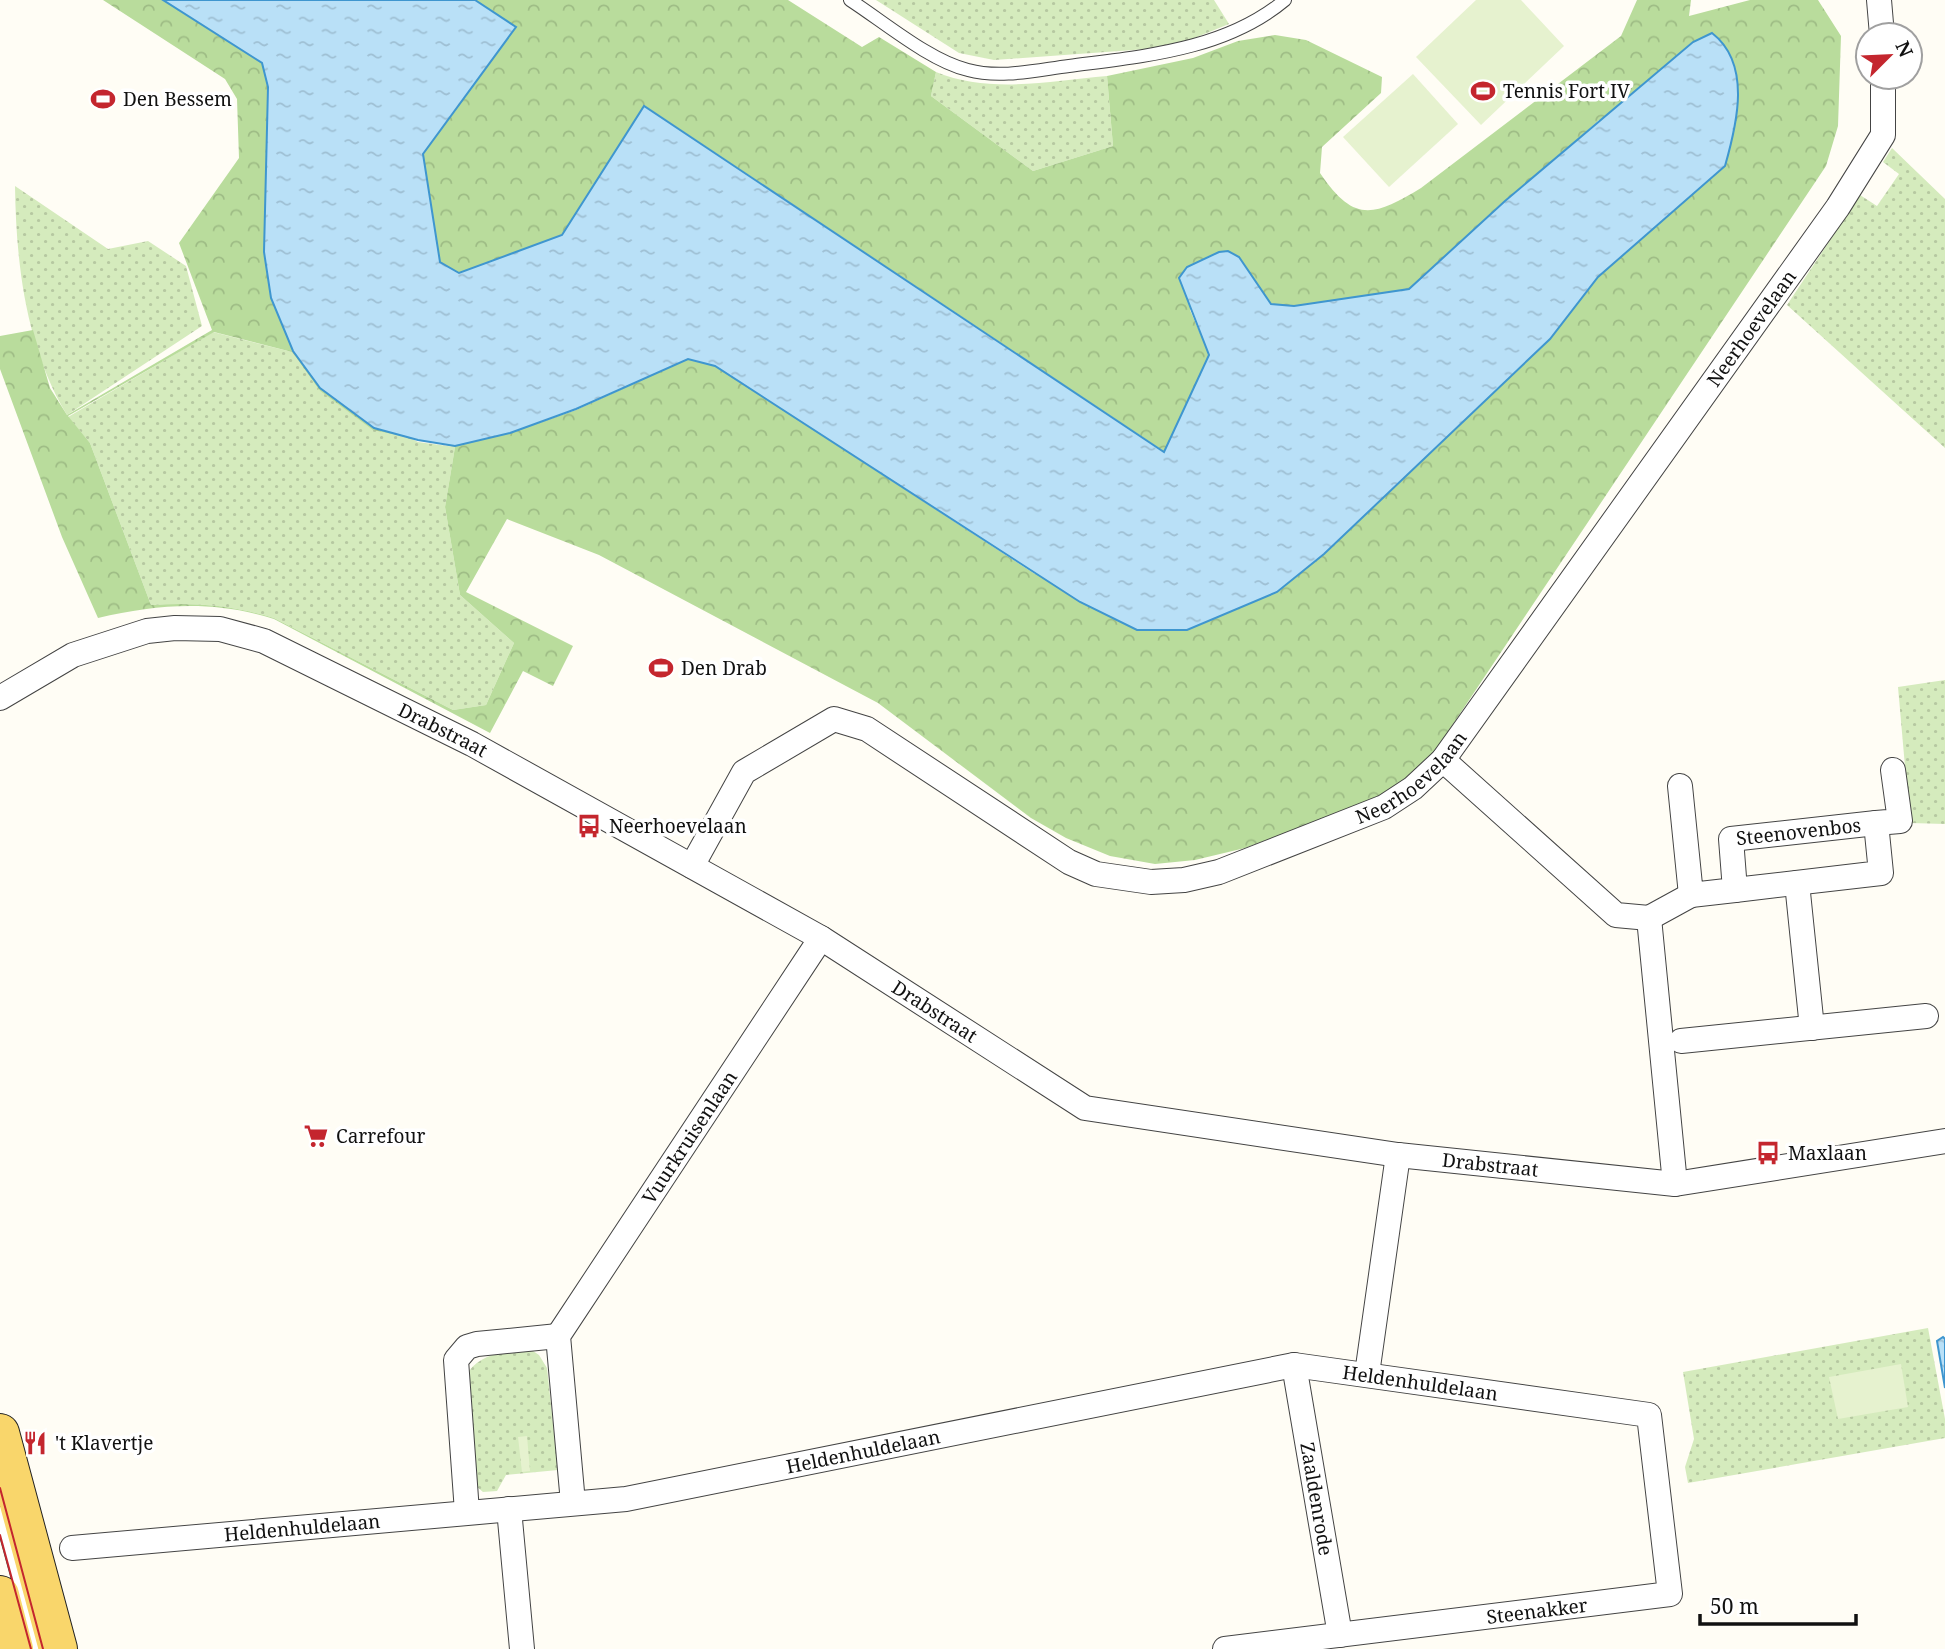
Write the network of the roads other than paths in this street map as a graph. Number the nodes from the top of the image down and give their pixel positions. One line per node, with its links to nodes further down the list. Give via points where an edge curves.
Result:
1 (850, 0): 2 (lane, via 951,65 1000,74 1191,46 1233,32)
2 (1285, 0)
3 (1879, 0): 4 (street)
4 (1881, 21)
5 (1882, 91): 7 (street, Neerhoevelaan, via 1883,135 1874,152)
6 (0, 698): 11 (street, Drabstraat, via 73,655 131,635 175,628 241,634 264,641 472,744)
7 (1443, 760): 11 (street, Neerhoevelaan, via 1413,788 1373,812 1219,872 1151,882 1096,874 1069,862 867,729 834,719 744,772); 15 (street, via 1616,915)
8 (1893, 770): 10 (street, Steenovenbos, via 1900,821)
9 (1680, 786): 14 (street)
10 (1876, 823): 12 (street, Steenovenbos, via 1881,873); 13 (street, Steenovenbos, via 1731,839)
11 (692, 866): 16 (street, Drabstraat)
12 (1797, 883): 13 (street, Steenovenbos); 18 (street)
13 (1735, 890): 14 (street, Steenovenbos)
14 (1691, 895): 15 (street, Steenovenbos)
15 (1649, 918): 22 (street)
16 (821, 938): 21 (street, Drabstraat, via 1085,1108); 23 (street, Vuurkruisenlaan)
17 (1926, 1016): 18 (street)
18 (1812, 1028): 19 (street)
19 (1681, 1041)
20 (1945, 1141): 22 (street, Drabstraat)
21 (1398, 1155): 22 (street, Drabstraat); 25 (street)
22 (1675, 1184)
23 (558, 1336): 28 (street); 30 (street, via 477,1344 460,1352 456,1360)
24 (1294, 1365): 25 (street, Heldenhuldelaan); 28 (street, Heldenhuldelaan, via 640,1496); 34 (street, Zaaldenrode)
25 (1367, 1374): 26 (street, Heldenhuldelaan)
26 (1648, 1415): 34 (street, Steenakker, via 1670,1594)
27 (0, 1433): 37 (main road)
28 (573, 1503): 29 (street, Heldenhuldelaan)
29 (509, 1509): 30 (street, Heldenhuldelaan); 38 (street)
30 (467, 1512): 32 (street, Heldenhuldelaan)
31 (0, 1513): 36 (lane)
32 (72, 1548)
33 (0, 1595): 35 (main road)
34 (1340, 1635): 39 (street, Steenakker)
35 (14, 1649)
36 (37, 1649)
37 (58, 1649)
38 (522, 1649)
39 (1225, 1649)

